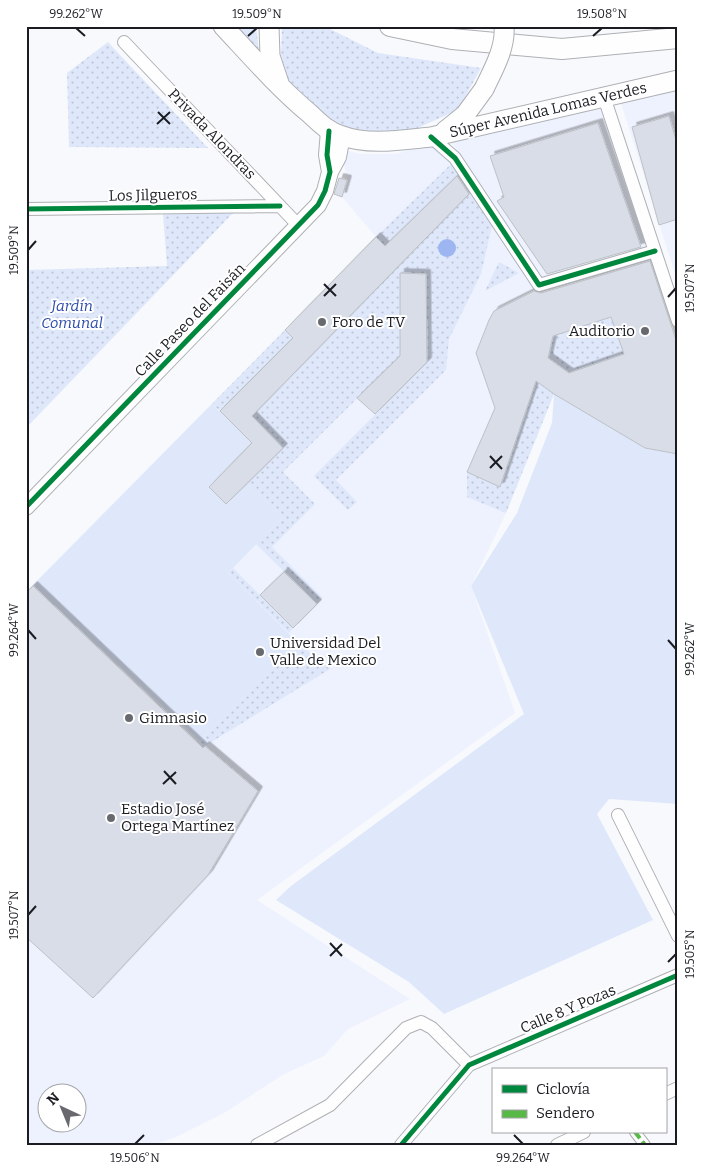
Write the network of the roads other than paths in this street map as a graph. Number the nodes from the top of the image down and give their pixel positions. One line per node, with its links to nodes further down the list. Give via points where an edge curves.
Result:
1 (223, 26): 8 (main road)
2 (269, 26): 8 (main road, via 270,56)
3 (390, 26): 5 (main road, via 452,40 562,49)
4 (504, 26): 11 (main road, bridge, via 498,62 484,89 465,115)
5 (678, 38)
6 (124, 42): 12 (street, Privada Alondras)
7 (678, 80): 9 (main road, Súper Avenida Lomas Verdes)
8 (280, 87): 10 (main road)
9 (604, 97): 11 (main road, Súper Avenida Lomas Verdes); 15 (street)
10 (336, 133): 11 (main road, Súper Avenida Lomas Verdes, via 363,140 395,141); 14 (street, Calle Paseo del Faisán, via 327,155 330,172 325,191 318,205)
11 (435, 136): 15 (street, via 455,158 539,285)
12 (280, 206): 13 (street, Los Jilgueros); 14 (street, Privada Alondras)
13 (26, 209)
14 (299, 226): 17 (street, Calle Paseo del Faisán)
15 (655, 251): 16 (street)
16 (678, 321)
17 (26, 507)
18 (618, 815): 19 (street)
19 (678, 936)
20 (678, 975): 21 (street, Calle 8 Y Pozas)
21 (469, 1065): 26 (street, via 432,1028 421,1022 406,1028 330,1105); 27 (street)
22 (678, 1088): 23 (street)
23 (666, 1094)
24 (580, 1134): 28 (street)
25 (637, 1134): 29 (street)
26 (257, 1145)
27 (401, 1145)
28 (557, 1145)
29 (645, 1145)

